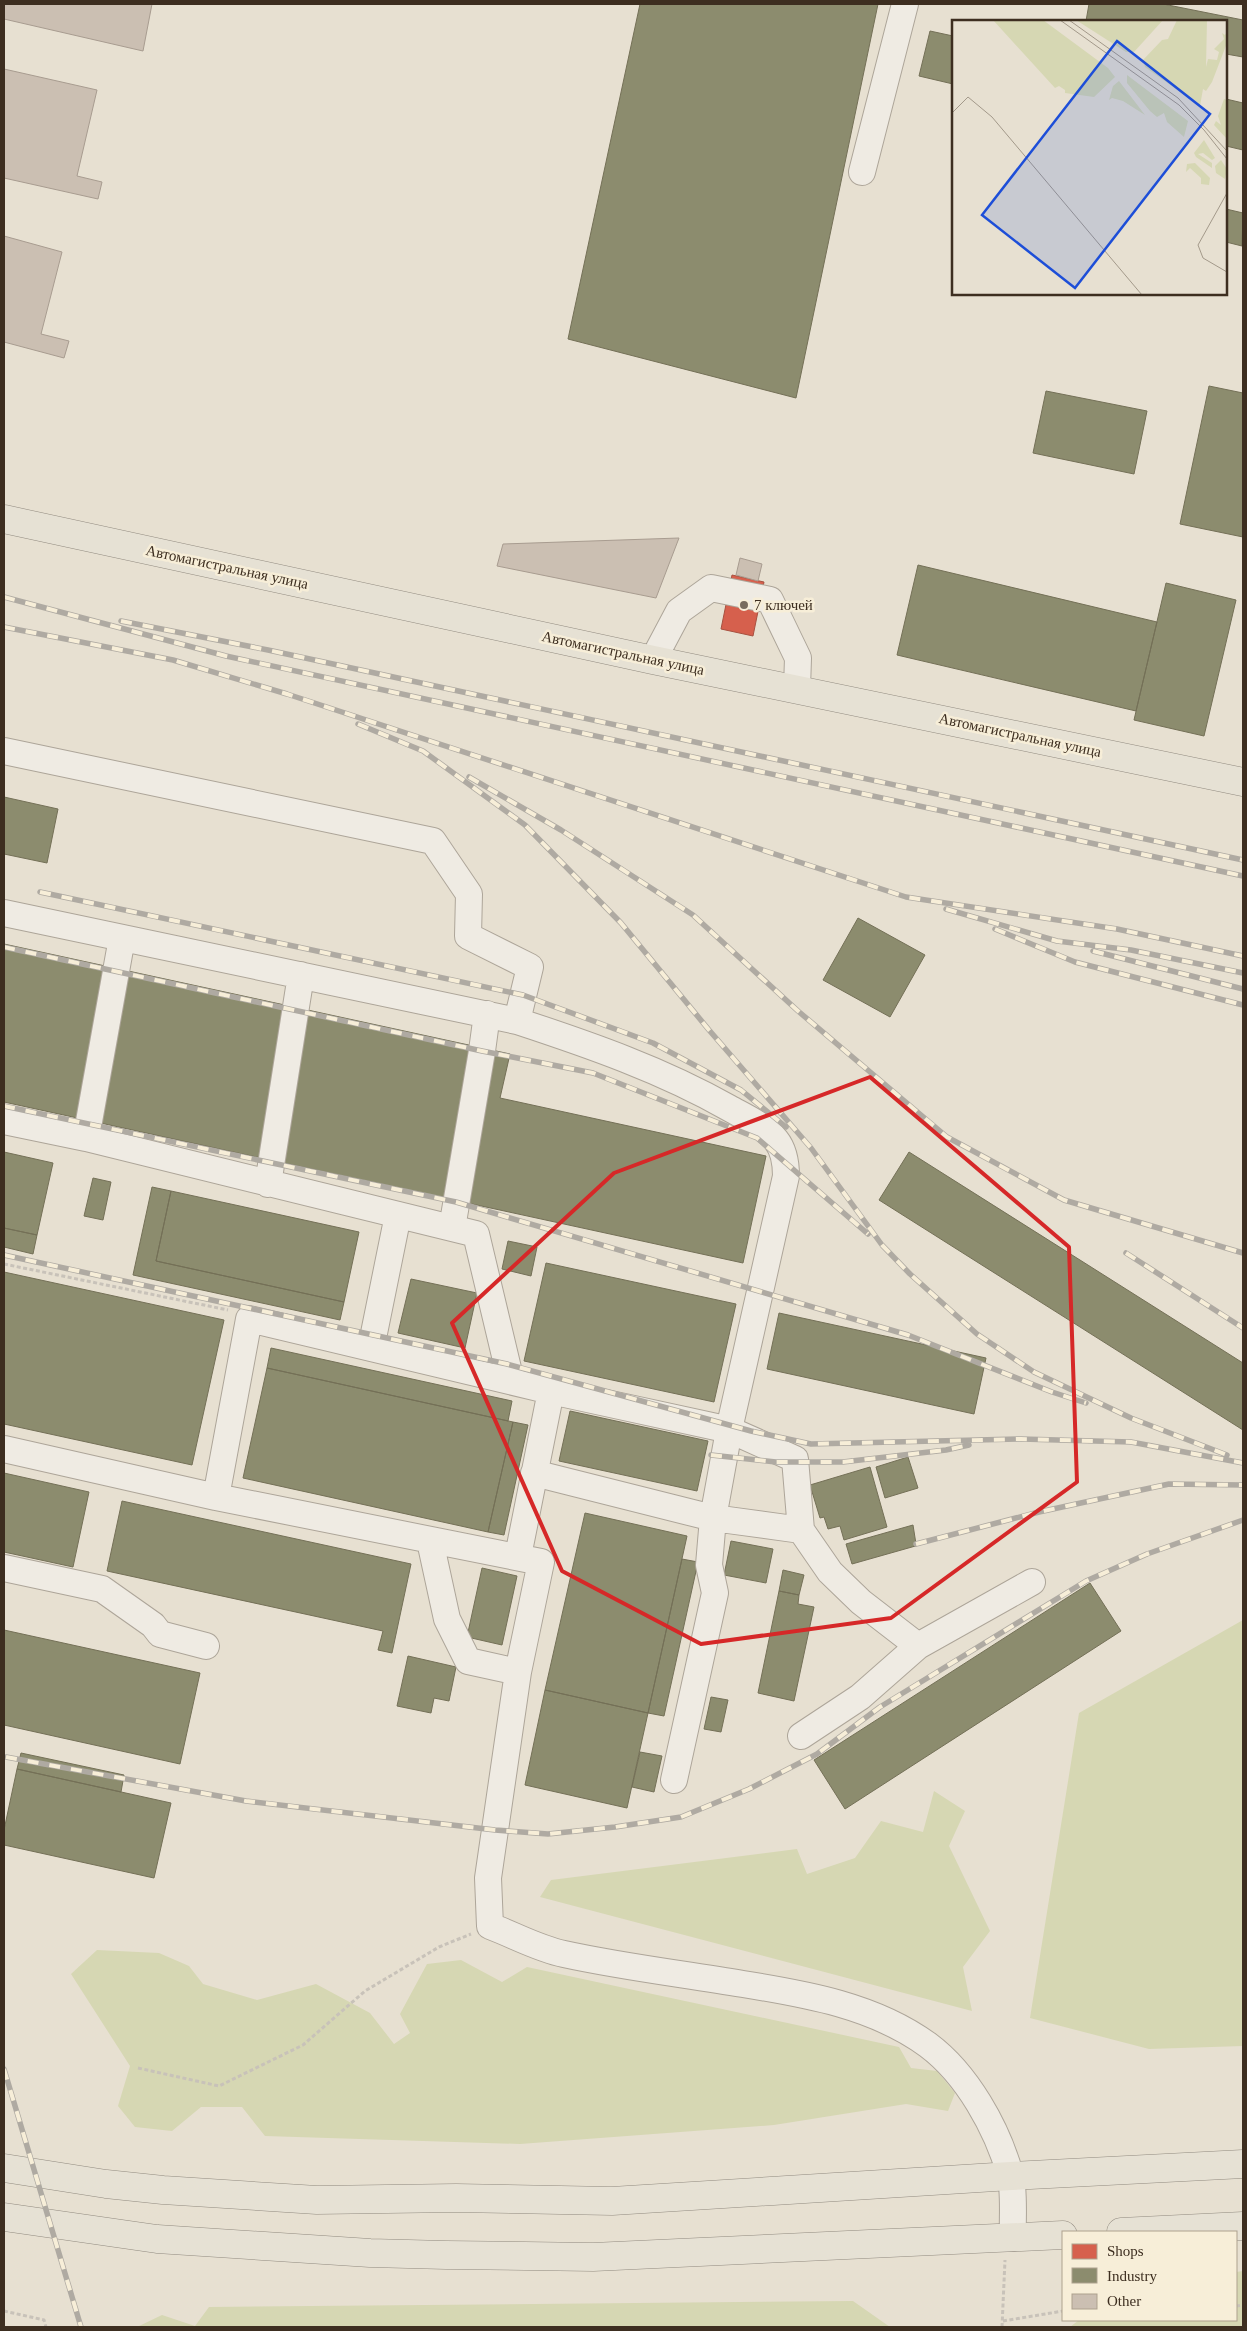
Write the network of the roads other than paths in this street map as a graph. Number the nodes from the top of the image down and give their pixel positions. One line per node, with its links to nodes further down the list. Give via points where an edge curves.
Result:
1 (905, 4): 2 (lane)
2 (862, 172)
3 (4, 519): 4 (main road, Автомагистральная улица)
4 (652, 660): 5 (main road, Автомагистральная улица); 5 (lane, via 679,611 711,588 770,600 798,658)
5 (797, 688): 7 (main road, Автомагистральная улица)
6 (4, 751): 12 (lane, via 433,841 469,894 468,936 530,967)
7 (1243, 782)
8 (4, 913): 9 (lane)
9 (122, 938): 10 (lane); 14 (lane)
10 (301, 975): 11 (lane); 15 (lane)
11 (487, 1014): 12 (lane); 17 (lane)
12 (517, 1021): 21 (lane, via 659,1072 761,1126 783,1151 786,1176)
13 (4, 1121): 14 (lane)
14 (86, 1138): 15 (lane)
15 (268, 1184): 16 (lane)
16 (398, 1215): 17 (lane); 18 (lane)
17 (452, 1228): 19 (lane, via 476,1234)
18 (371, 1348): 19 (lane); 24 (lane, via 249,1320)
19 (511, 1381): 20 (lane)
20 (551, 1391): 21 (lane); 23 (lane)
21 (730, 1430): 25 (lane); 26 (lane, via 795,1459)
22 (4, 1448): 24 (lane)
23 (534, 1473): 25 (lane); 28 (lane)
24 (216, 1497): 27 (lane)
25 (713, 1518): 26 (lane); 35 (lane, via 709,1565 715,1593)
26 (801, 1530): 32 (lane, via 830,1572 861,1602)
27 (430, 1541): 28 (lane); 33 (lane, via 447,1619 468,1661)
28 (518, 1556): 33 (lane, via 541,1562)
29 (4, 1568): 31 (lane, via 102,1589 153,1625 160,1634)
30 (1032, 1582): 32 (lane)
31 (206, 1646)
32 (918, 1646): 34 (lane, via 860,1697)
33 (518, 1672): 38 (lane, via 488,1878 490,1926 562,1954 805,1994 871,2015 914,2036 945,2060 977,2100)
34 (801, 1736)
35 (674, 1780)
36 (1243, 2164): 38 (main road)
37 (4, 2168): 38 (main road, via 163,2190 317,2200 456,2198 612,2202)
38 (1011, 2176): 43 (lane)
39 (4, 2217): 43 (main road, via 157,2239 370,2254 593,2257)
40 (1243, 2226): 41 (main road)
41 (1141, 2231)
42 (1062, 2236): 43 (main road)
43 (1009, 2249)

